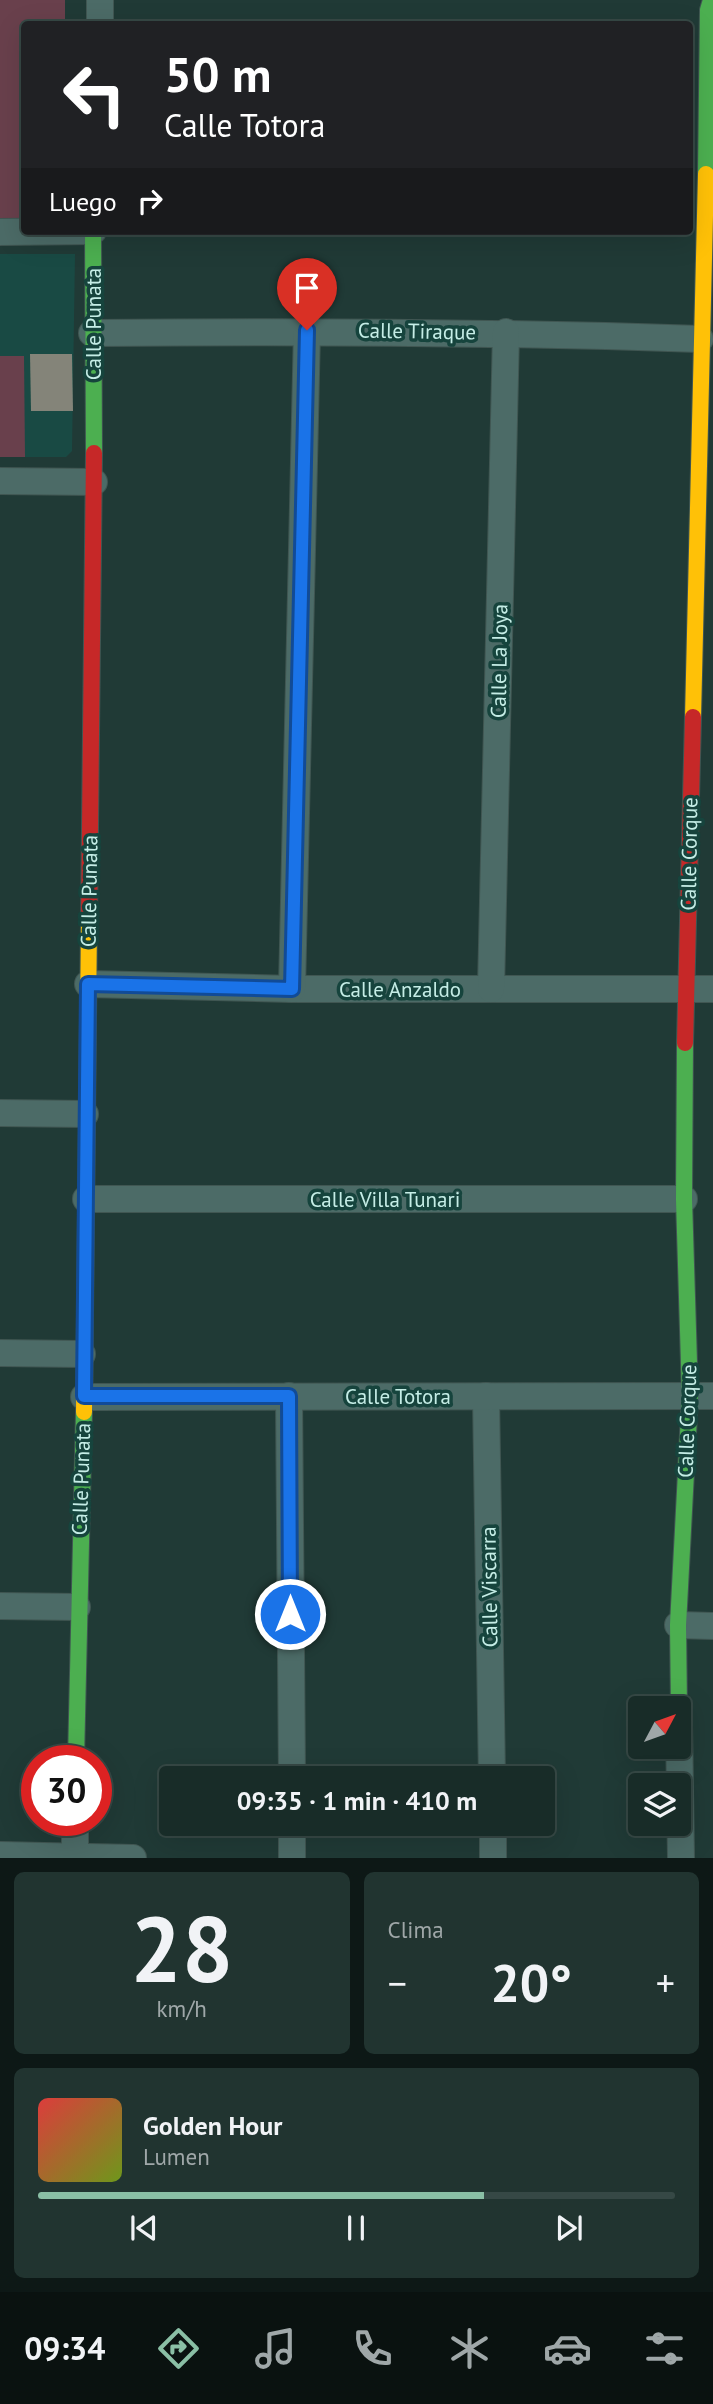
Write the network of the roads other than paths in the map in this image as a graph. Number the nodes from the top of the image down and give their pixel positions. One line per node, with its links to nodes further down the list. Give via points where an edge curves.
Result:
1 (100, 0): 3 (street)
2 (710, 0): 4 (street, Calle Corque)
3 (100, 21)
4 (699, 108): 11 (street, Calle Corque)
5 (0, 232): 6 (street)
6 (21, 232)
7 (93, 235): 10 (street, Calle Punata)
8 (307, 330): 9 (street, Calle Tiraque); 10 (street, Calle Tiraque); 17 (street)
9 (506, 332): 11 (street, Calle Tiraque); 18 (street, Calle La Joya)
10 (92, 333): 13 (street, Calle Punata)
11 (700, 339): 14 (street, Calle Corque)
12 (0, 481): 13 (street)
13 (94, 482): 16 (street, Calle Punata)
14 (705, 523): 15 (street, Calle Corque)
15 (702, 749): 19 (street, Calle Corque)
16 (88, 984): 17 (street, Calle Anzaldo); 22 (street, Calle Punata)
17 (292, 989): 18 (street, Calle Anzaldo)
18 (491, 989): 19 (street, Calle Anzaldo)
19 (686, 989): 20 (street, Calle Anzaldo); 24 (street, Calle Corque)
20 (713, 989)
21 (0, 1113): 22 (street)
22 (85, 1114): 23 (street, Calle Punata)
23 (86, 1199): 24 (street, Calle Villa Tunari); 26 (street, Calle Punata)
24 (684, 1199): 30 (street, Calle Corque)
25 (0, 1353): 26 (street)
26 (82, 1354): 27 (street, Calle Punata)
27 (84, 1396): 28 (street, Calle Totora); 32 (street, Calle Punata)
28 (289, 1396): 29 (street, Calle Totora); 38 (street)
29 (486, 1396): 30 (street, Calle Totora); 39 (street, Calle Viscarra)
30 (701, 1396): 33 (street, Calle Corque)
31 (0, 1606): 32 (street)
32 (77, 1607): 36 (street, Calle Punata)
33 (678, 1625): 34 (street); 35 (street, Calle Corque)
34 (713, 1626)
35 (679, 1696)
36 (76, 1745)
37 (680, 1759): 48 (street)
38 (292, 1766)
39 (492, 1766)
40 (75, 1836): 44 (street)
41 (292, 1836): 46 (street)
42 (493, 1836): 47 (street)
43 (0, 1855): 44 (street)
44 (75, 1857): 45 (street)
45 (133, 1858)
46 (292, 1858)
47 (493, 1858)
48 (681, 1858)

